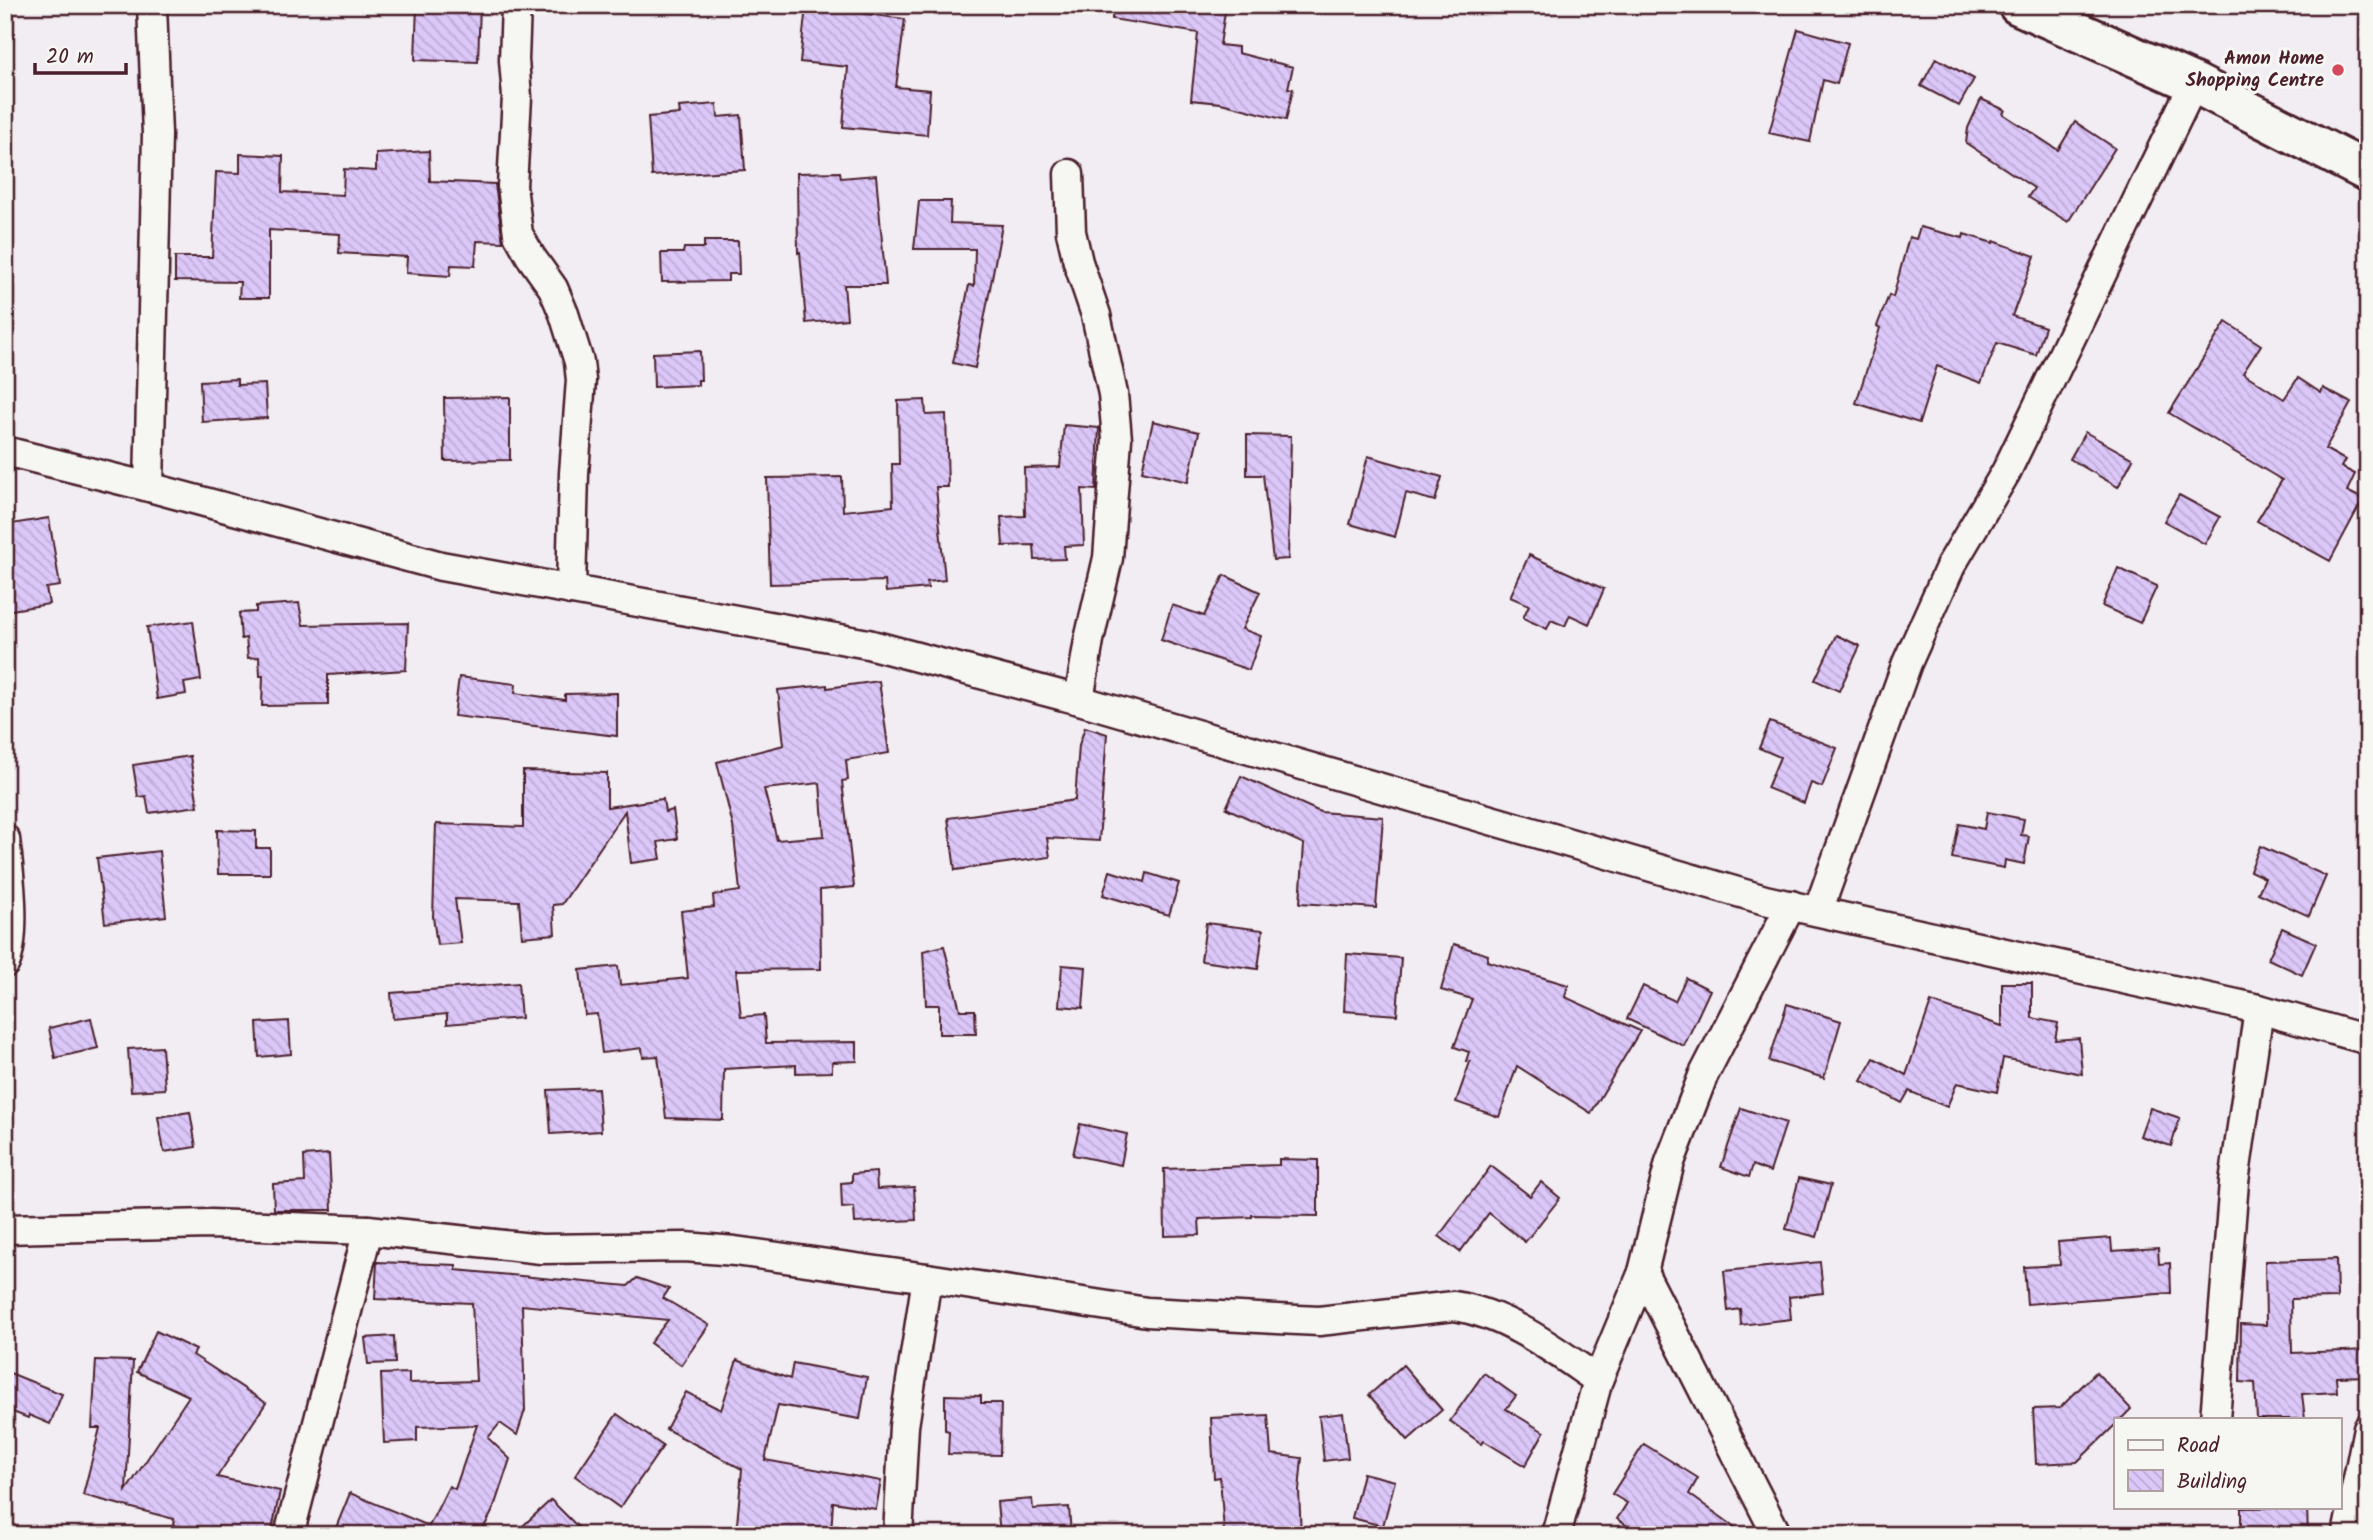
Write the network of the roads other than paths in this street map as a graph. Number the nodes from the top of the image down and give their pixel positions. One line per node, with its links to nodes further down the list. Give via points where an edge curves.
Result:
1 (152, 5): 8 (street, via 157,134)
2 (516, 5): 9 (street, via 512,186 518,233 553,288 581,380)
3 (2018, 5): 4 (main road)
4 (2194, 83): 5 (main road); 12 (street, via 2006,472 1951,565)
5 (2368, 172)
6 (1069, 174): 10 (street, via 1071,232 1097,316 1117,427 1108,558)
7 (5, 451): 8 (street)
8 (149, 487): 9 (street, via 441,566)
9 (570, 590): 10 (street, via 868,644)
10 (1079, 700): 12 (street)
11 (5, 839): 13 (street, via 11,939)
12 (1805, 908): 14 (street); 18 (street, via 1703,1076 1670,1162)
13 (5, 963)
14 (2259, 1009): 15 (street); 21 (street, via 2234,1182)
15 (2368, 1040)
16 (5, 1229): 17 (street, via 210,1224)
17 (368, 1230): 19 (street, via 541,1249 735,1251); 23 (street)
18 (1643, 1272): 20 (street); 26 (street)
19 (927, 1278): 20 (street, via 1147,1312 1319,1321 1454,1306 1474,1309 1514,1327); 24 (street, via 904,1426)
20 (1598, 1380): 25 (street)
21 (2216, 1418)
22 (2368, 1428): 27 (street)
23 (289, 1535)
24 (898, 1535)
25 (1556, 1535)
26 (1777, 1535)
27 (2347, 1535)

